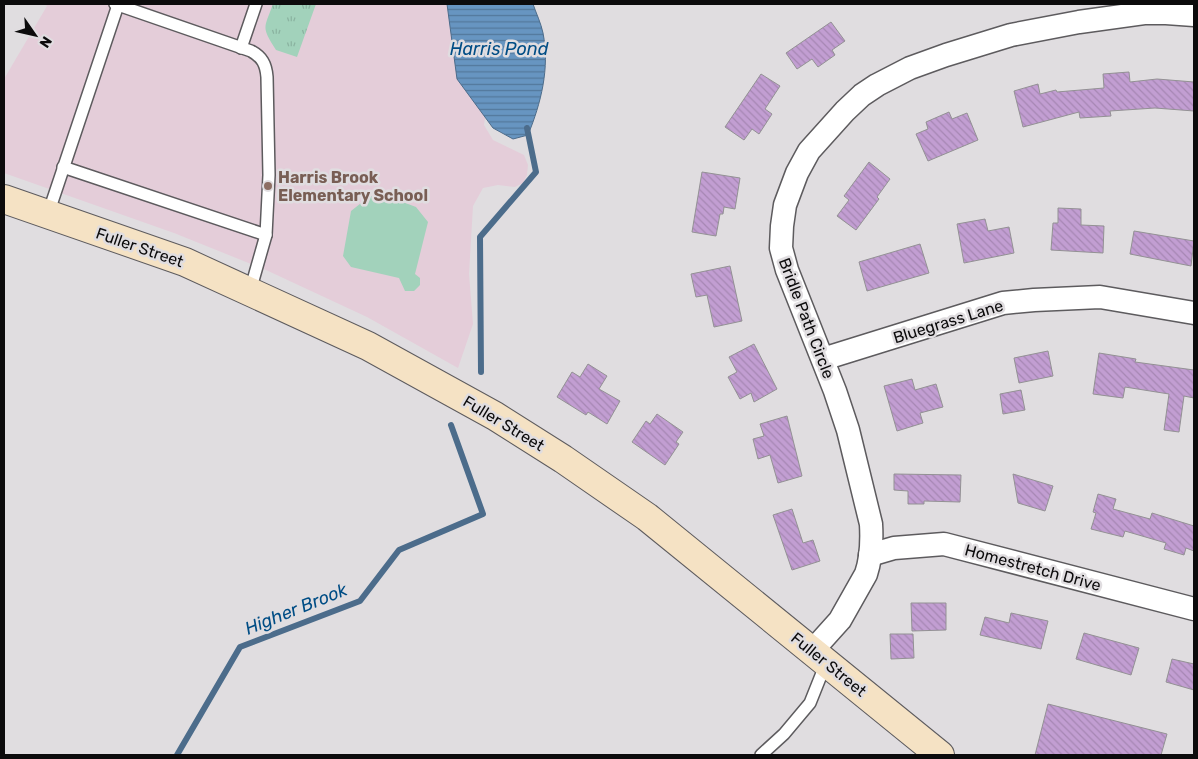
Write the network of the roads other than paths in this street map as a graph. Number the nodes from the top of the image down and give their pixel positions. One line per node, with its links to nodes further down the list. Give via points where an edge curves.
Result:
1 (117, 4): 4 (lane); 5 (lane)
2 (256, 4): 4 (lane)
3 (1194, 16): 11 (street, Bridle Path Circle, via 1144,13 1011,36 910,68 877,85 845,111 808,151 786,205 781,232 787,270)
4 (242, 48): 8 (lane, via 261,58 266,70 269,175)
5 (63, 168): 7 (lane); 8 (lane)
6 (4, 199): 7 (street, Fuller Street)
7 (48, 214): 9 (street, Fuller Street, via 185,262)
8 (266, 235): 9 (lane)
9 (250, 291): 14 (street, Fuller Street, via 368,346 521,432 647,517)
10 (1194, 313): 11 (street, Bluegrass Lane, via 1100,297 1003,303)
11 (823, 359): 12 (street, Bridle Path Circle, via 848,430 866,501 871,524)
12 (870, 555): 13 (street, Homestretch Drive, via 894,548 944,544); 14 (street, Bridle Path Circle, via 866,574)
13 (1194, 609)
14 (820, 656): 15 (lane, via 810,703); 16 (street, Fuller Street)
15 (761, 755)
16 (940, 755)

